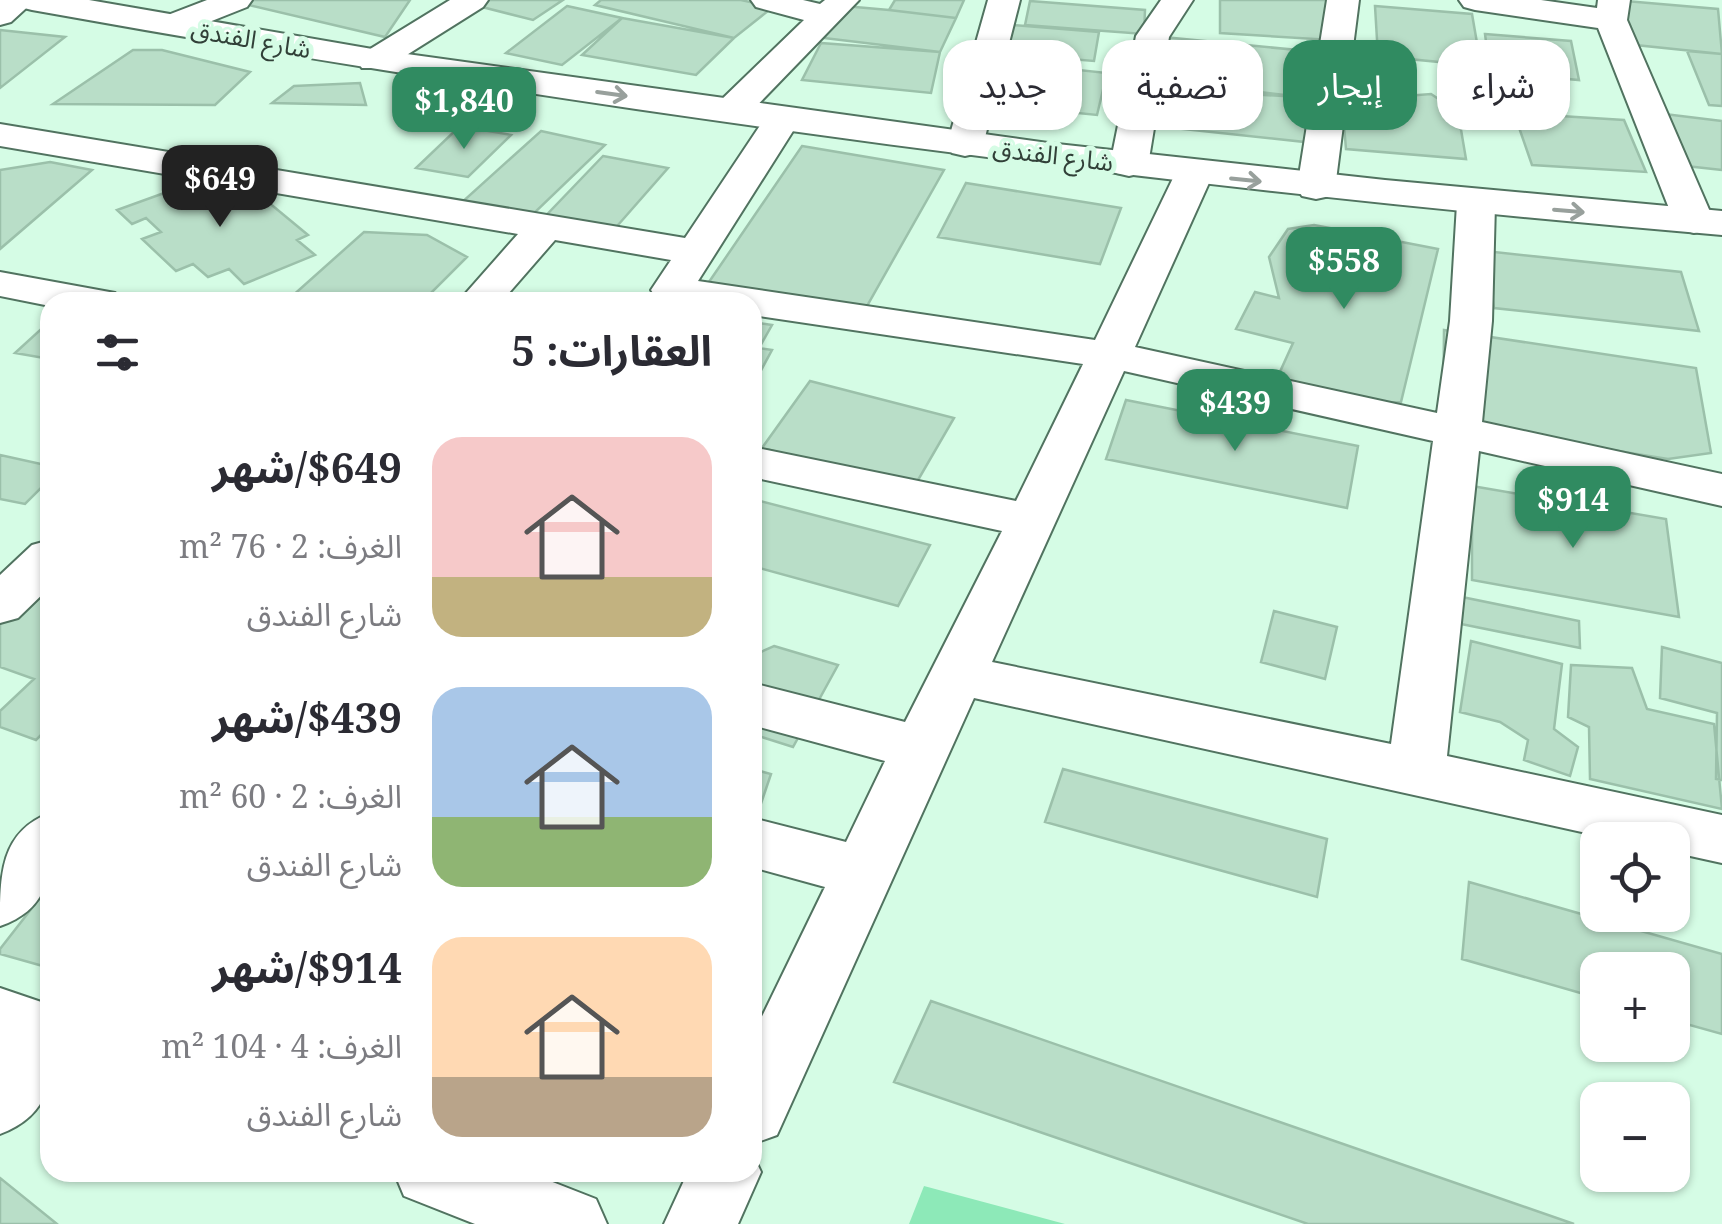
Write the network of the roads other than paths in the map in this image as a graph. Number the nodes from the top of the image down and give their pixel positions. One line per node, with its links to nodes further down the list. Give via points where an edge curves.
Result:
1 (19, 0): 12 (street)
2 (32, 0): 13 (street, شارع الفندق)
3 (236, 0): 13 (street)
4 (472, 0): 14 (street)
5 (767, 0): 10 (street)
6 (1004, 0): 18 (street)
7 (1177, 0): 19 (street, via 1152,36)
8 (1342, 0): 21 (street)
9 (1475, 0): 11 (street)
10 (834, 8): 15 (street)
11 (1612, 10): 23 (street)
12 (0, 15)
13 (172, 24): 14 (street, شارع الفندق)
14 (374, 61): 15 (street, شارع الفندق, one-way to 15)
15 (731, 111): 16 (street, شارع الفندق)
16 (782, 120): 18 (street, شارع الفندق); 25 (street)
17 (0, 135): 24 (street)
18 (965, 144): 19 (street, شارع الفندق)
19 (1129, 165): 20 (street, شارع الفندق)
20 (1194, 174): 21 (street, شارع الفندق, one-way to 21); 31 (street)
21 (1316, 188): 22 (street, شارع الفندق)
22 (1476, 204): 23 (street, شارع الفندق, one-way to 23); 32 (street)
23 (1708, 222)
24 (546, 226): 25 (street); 28 (street)
25 (697, 252): 29 (street)
26 (0, 284): 27 (street)
27 (44, 292)
28 (488, 292)
29 (671, 292)
30 (762, 309): 31 (street)
31 (1110, 355): 32 (street); 35 (street)
32 (1458, 434): 34 (street); 41 (street)
33 (762, 464): 35 (street)
34 (1722, 490)
35 (1032, 521): 38 (street)
36 (40, 567): 37 (street)
37 (0, 605)
38 (959, 675): 40 (street); 41 (street)
39 (762, 707): 40 (street)
40 (920, 748): 45 (street)
41 (1416, 772): 42 (street)
42 (1722, 839)
43 (762, 845): 45 (street)
44 (40, 850): 46 (street)
45 (862, 872): 50 (street)
46 (0, 900)
47 (0, 1017): 48 (street)
48 (40, 1034)
49 (40, 1051): 51 (street)
50 (762, 1090)
51 (0, 1102)
52 (456, 1182): 54 (street)
53 (720, 1182): 55 (street)
54 (570, 1224)
55 (701, 1224)

